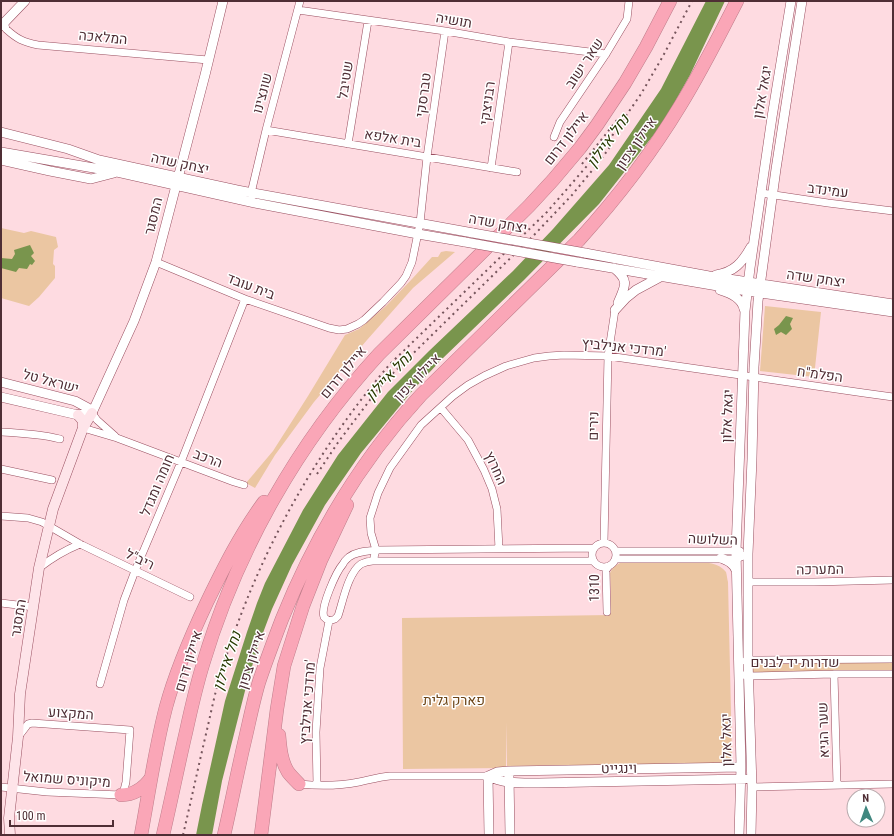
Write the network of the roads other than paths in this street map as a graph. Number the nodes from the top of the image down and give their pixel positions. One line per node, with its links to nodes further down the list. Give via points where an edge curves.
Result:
1 (25, 1): 11 (street)
2 (223, 1): 15 (street, המסגר)
3 (300, 1): 9 (street, שונצינו)
4 (629, 1): 14 (street, שאר ישוב, via 628,19)
5 (670, 1): 60 (highway, איילון דרום, via 625,84 580,148 538,197 379,354 348,389)
6 (737, 1): 63 (highway, איילון צפון, via 681,105 626,184 579,240 421,395)
7 (792, 1): 30 (street, יגאל אלון)
8 (802, 1): 31 (street, יגאל אלון)
9 (298, 10): 10 (street, תושיה); 16 (street, שונצינו)
10 (368, 21): 12 (street, תושיה); 19 (street, שטיבל)
11 (3, 24): 15 (street, המלאכה, via 20,40 38,45)
12 (445, 32): 13 (street, תושיה); 21 (street, טברסקי)
13 (509, 42): 14 (street, תושיה); 25 (street, רבניצקי)
14 (606, 54): 18 (street, שאר ישוב, via 560,122)
15 (208, 60): 28 (street, המסגר)
16 (266, 130): 19 (street, בית אלפא); 29 (street, שונצינו)
17 (1, 132): 24 (street, יצחק שדה, via 68,149)
18 (554, 137)
19 (348, 144): 21 (street, בית אלפא)
20 (1, 152): 22 (street, יצחק שדה)
21 (427, 157): 25 (street, בית אלפא); 34 (street, טברסקי)
22 (30, 158): 24 (street, יצחק שדה); 26 (street, יצחק שדה)
23 (1, 160): 26 (street, יצחק שדה, via 91,178)
24 (99, 160): 28 (street, יצחק שדה)
25 (491, 168): 27 (street, בית אלפא)
26 (117, 172): 28 (street, יצחק שדה)
27 (517, 172)
28 (177, 181): 29 (street, יצחק שדה); 32 (street, יצחק שדה); 37 (street, המסגר)
29 (252, 193): 32 (street, via 252,199); 34 (street, יצחק שדה)
30 (761, 193): 31 (street, עמינדב); 36 (street, יגאל אלון)
31 (772, 195): 33 (street, עמינדב); 43 (street, יגאל אלון)
32 (256, 203): 35 (street, יצחק שדה)
33 (893, 211)
34 (420, 223): 35 (street, טברסקי); 40 (street, יצחק שדה, bridge)
35 (418, 234): 38 (street, יצחק שדה, bridge); 44 (street, בית עובד, via 412,262 401,283 364,320 347,330 324,326)
36 (753, 244): 40 (street, via 743,260 733,269); 42 (street, יגאל אלון)
37 (156, 262): 44 (street, בית עובד); 56 (street, המסגר, via 134,321)
38 (614, 268): 39 (street, יצחק שדה); 46 (street, via 625,281)
39 (662, 276): 41 (street, יצחק שדה); 46 (street, via 636,290)
40 (709, 276): 42 (street, יצחק שדה)
41 (693, 282): 42 (street, יצחק שדה); 47 (street, via 736,297 742,302)
42 (747, 286): 43 (street, יצחק שדה); 47 (street, יגאל אלון)
43 (760, 288): 45 (street, יצחק שדה); 48 (street, יצחק שדה); 51 (street, יגאל אלון)
44 (245, 299): 64 (street, חומה ומגדל)
45 (893, 304)
46 (615, 310): 49 (street, נירים)
47 (745, 311): 50 (street, יגאל אלון)
48 (893, 312)
49 (608, 356): 50 (street, מרדכי אנילביץ'); 55 (street, מרדכי אנילביץ', via 549,356 506,366 468,385); 70 (street, נירים)
50 (743, 376): 51 (street, הפלמ"ח); 77 (street, יגאל אלון)
51 (754, 377): 54 (street, הפלמ"ח); 76 (street, יגאל אלון)
52 (1, 382): 56 (street, ישראל טל, via 75,401)
53 (1, 397): 57 (street, ישראל טל)
54 (893, 397)
55 (441, 408): 73 (street, החרוץ, via 468,440 492,489 497,509); 74 (street, מרדכי אנילביץ', via 421,425 390,468 378,492 370,518)
56 (92, 413): 57 (street, ישראל טל); 58 (main road, המסגר); 61 (street, הרכב)
57 (78, 415): 58 (main road, via 83,421)
58 (83, 428): 61 (street, הרכב); 69 (main road, המסגר)
59 (1, 432): 62 (street, via 47,435)
60 (315, 434): 107 (highway, via 243,533 208,599 172,687); 123 (highway, איילון דרום, via 287,475 263,519 222,608 199,678)
61 (117, 438): 64 (street, הרכב)
62 (60, 439)
63 (367, 461): 101 (highway, via 321,560 303,606 284,666); 124 (highway, איילון צפון, via 319,538 278,629 255,700)
64 (181, 462): 67 (street, הרכב); 84 (street, חומה ומגדל)
65 (1, 468): 66 (street)
66 (52, 480)
67 (244, 485)
68 (1, 516): 69 (street, ריב"ל, via 28,518)
69 (49, 526): 71 (street, ריב"ל); 83 (main road, המסגר)
70 (604, 542): 72 (street); 75 (street, via 612,544)
71 (80, 544): 83 (street, via 65,550); 84 (street, ריב"ל)
72 (593, 548): 73 (street); 81 (street)
73 (500, 549): 74 (street)
74 (376, 550): 80 (street); 93 (street, מרדכי אנילביץ', via 354,554 342,564 324,606 324,616)
75 (616, 551): 77 (street, השלושה); 79 (street)
76 (748, 554): 77 (street, השלושה); 87 (street, יגאל אלון)
77 (736, 555): 78 (street, השלושה); 85 (street, יגאל אלון)
78 (721, 558): 79 (street, השלושה); 85 (street, via 733,564)
79 (616, 559): 82 (street)
80 (373, 561): 81 (street); 93 (street, מרדכי אנילביץ', via 360,564 356,569 338,616)
81 (595, 563): 82 (street); 88 (street, via 603,580)
82 (609, 566): 88 (street, 1310, via 606,570)
83 (39, 568): 91 (main road, המסגר)
84 (135, 571): 89 (street, ריב"ל); 100 (street, חומה ומגדל)
85 (736, 571): 96 (street, יגאל אלון)
86 (893, 580): 87 (street, המערכה)
87 (748, 582): 94 (street, יגאל אלון)
88 (606, 596): 92 (street, 1310)
89 (190, 598)
90 (1, 603): 91 (street)
91 (34, 607): 102 (main road, המסגר, via 20,694)
92 (607, 612)
93 (329, 621): 112 (street, מרדכי אנילביץ', via 320,668 316,732)
94 (748, 660): 95 (street, שדרות יד לבנים); 96 (street, שדרות יד לבנים); 99 (street, יגאל אלון)
95 (893, 660)
96 (738, 669): 99 (street, שדרות יד לבנים, via 742,674); 103 (street, יגאל אלון)
97 (834, 674): 98 (street, שדרות יד לבנים); 99 (street, שדרות יד לבנים); 113 (street, שער הגיא)
98 (893, 674)
99 (749, 676): 106 (street, יגאל אלון)
100 (100, 684)
101 (277, 709): 110 (highway, via 282,758 289,773); 119 (highway)
102 (18, 737): 116 (main road, המסגר); 117 (street, המקצוע, via 28,724 32,723 130,730 126,782)
103 (741, 767): 104 (street, וינגייט); 108 (street, יגאל אלון)
104 (509, 771): 105 (street, וינגייט); 109 (street)
105 (488, 776): 109 (street, וינגייט); 112 (street, וינגייט, via 390,776 354,783); 127 (street)
106 (751, 776): 108 (street, וינגייט); 115 (street, יגאל אלון)
107 (151, 778): 117 (highway, via 134,793); 122 (highway)
108 (741, 780): 109 (street, וינגייט); 129 (street, יגאל אלון)
109 (510, 782): 128 (street)
110 (299, 784): 112 (street, וינגייט)
111 (893, 784): 113 (street)
112 (317, 785)
113 (837, 785): 115 (street)
114 (1, 787): 116 (street, מיקוניס שמואל)
115 (752, 787): 130 (street, יגאל אלון)
116 (12, 789): 117 (street, מיקוניס שמואל); 118 (main road, המסגר)
117 (120, 795)
118 (8, 818): 120 (main road, המסגר); 121 (main road, המסגר)
119 (263, 821): 125 (highway); 126 (highway)
120 (2, 835)
121 (10, 835)
122 (141, 835)
123 (163, 835)
124 (224, 835)
125 (261, 835)
126 (269, 835)
127 (489, 835)
128 (510, 835)
129 (739, 835)
130 (751, 835)

